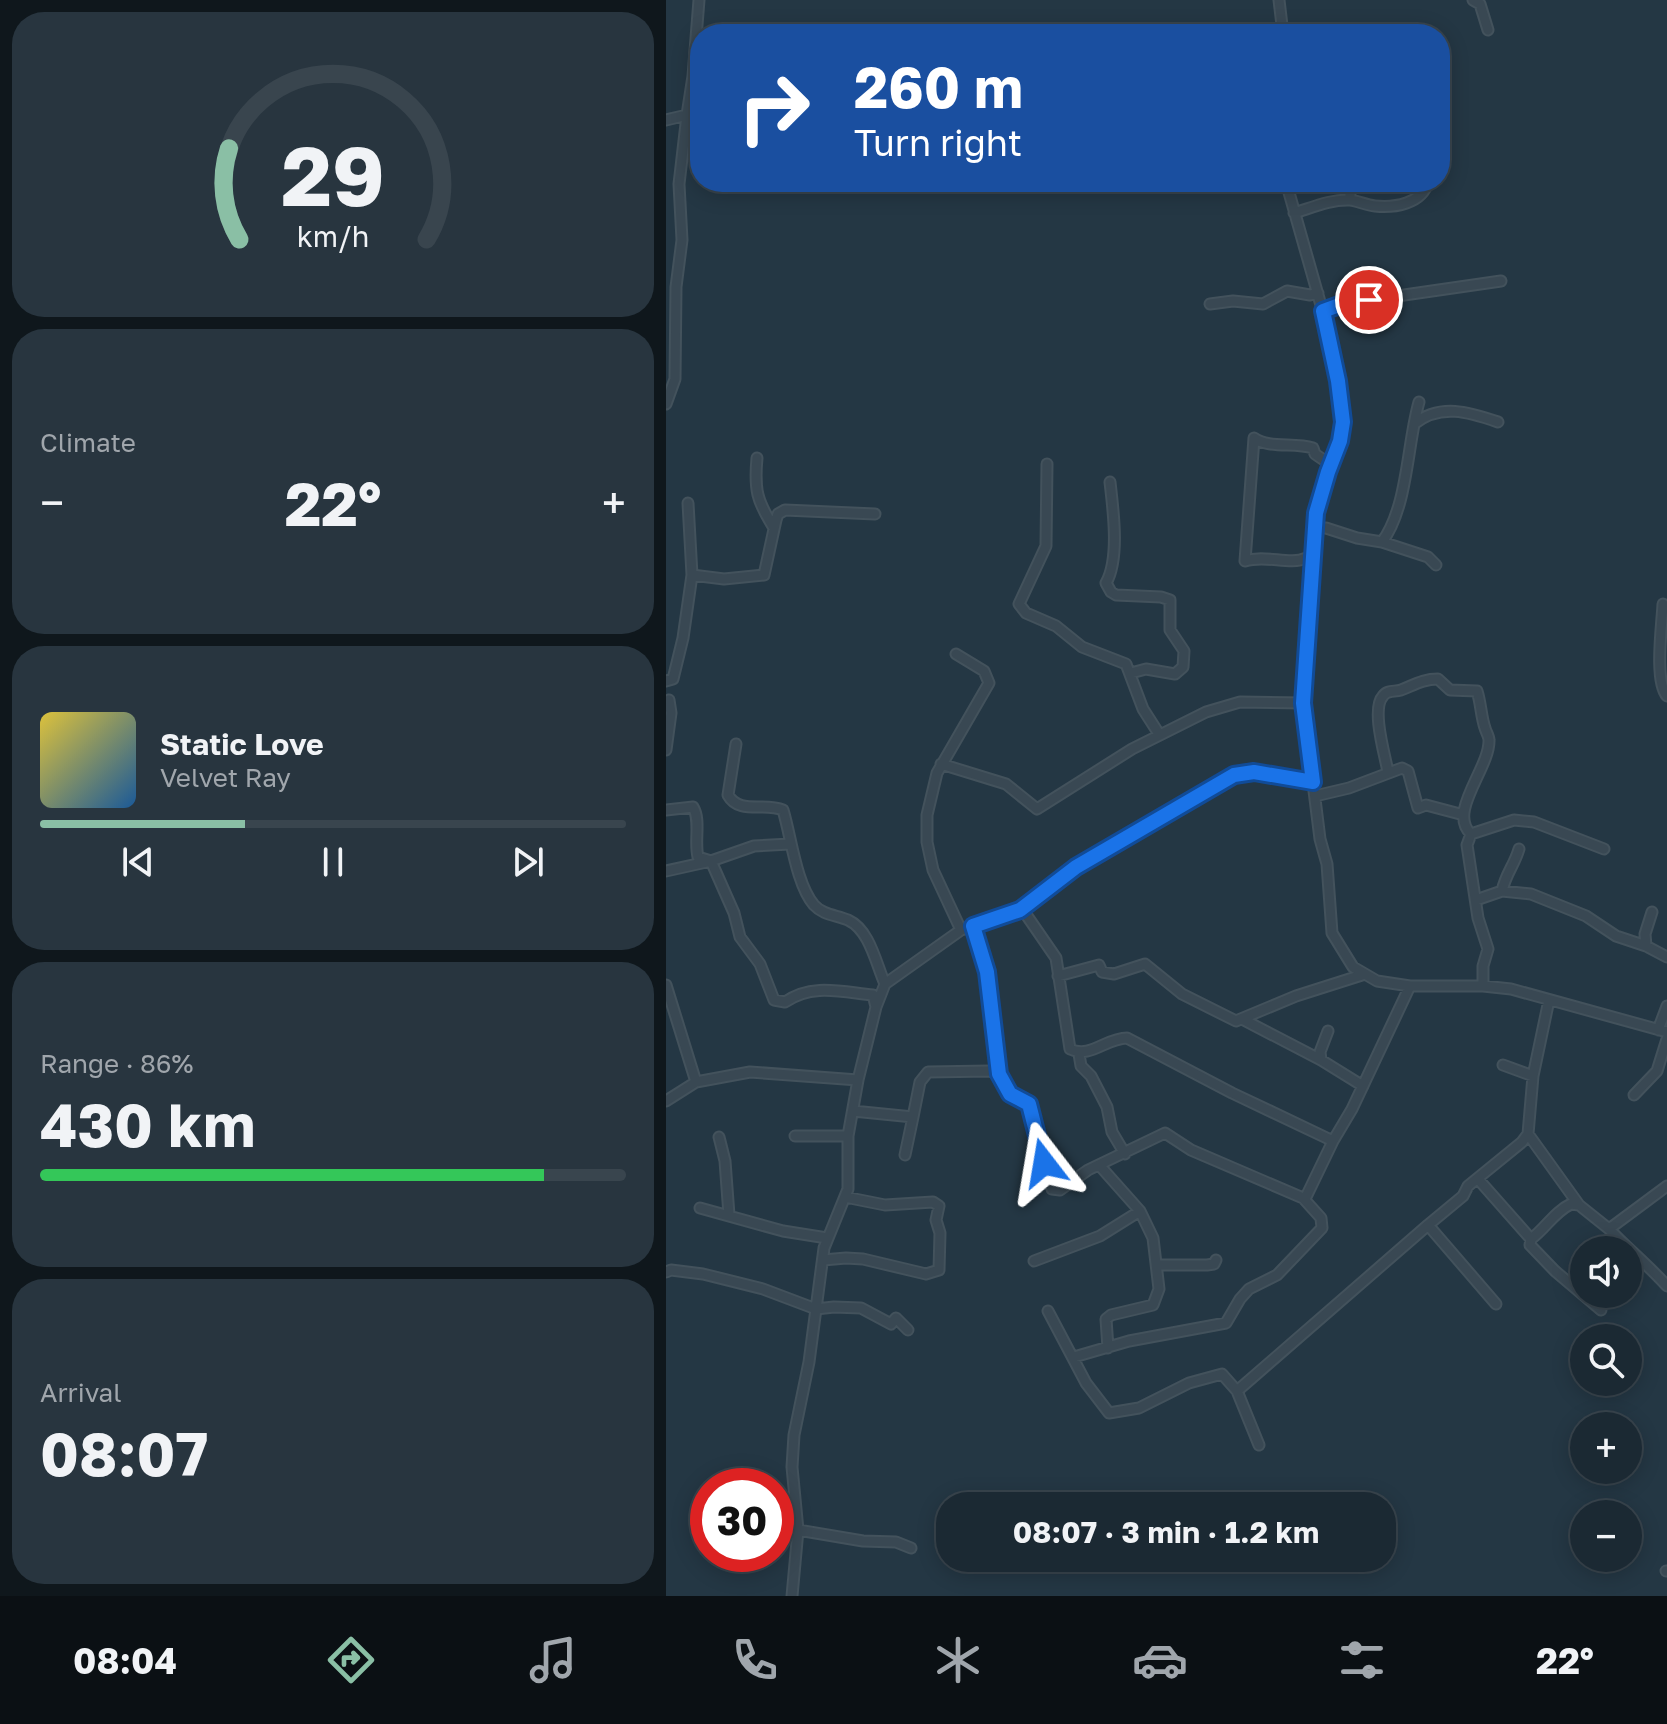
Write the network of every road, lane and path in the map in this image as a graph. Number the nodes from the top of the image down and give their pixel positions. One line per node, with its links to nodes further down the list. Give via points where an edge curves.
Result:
1 (699, 0): 4 (street)
2 (1279, 0): 5 (street)
3 (1473, 0): 6 (street, via 1480,4)
4 (697, 24)
5 (1282, 24)
6 (1488, 30)
7 (690, 96): 8 (street)
8 (687, 115): 9 (street); 20 (street, via 679,184 682,240 675,379)
9 (666, 120)
10 (1289, 192): 14 (street)
11 (1350, 192): 13 (street)
12 (1424, 192): 13 (street, via 1399,205)
13 (1350, 200): 14 (street)
14 (1294, 213): 16 (street)
15 (1501, 281): 18 (street)
16 (1318, 293): 17 (street, via 1287,291 1263,304); 18 (street)
17 (1210, 304)
18 (1323, 311): 25 (street, via 1343,422)
19 (1419, 402): 22 (street)
20 (666, 404)
21 (1498, 422): 22 (street, via 1443,411 1428,413)
22 (1414, 424): 31 (street, via 1408,472)
23 (757, 458): 29 (street, via 754,489)
24 (1047, 464): 37 (street, via 1046,546 1019,604 1082,647 1126,664)
25 (1331, 465): 30 (street); 32 (street, via 1313,448 1262,444 1254,438 1245,561)
26 (1110, 482): 37 (street, via 1114,539 1112,573 1106,583 1116,595 1170,600 1170,630 1184,651 1183,667 1175,674 1146,669)
27 (688, 503): 34 (street)
28 (875, 514): 29 (street, via 785,510)
29 (774, 528): 34 (street, via 764,575)
30 (1315, 528): 31 (street); 32 (street)
31 (1382, 542): 33 (street, via 1428,557)
32 (1314, 559): 41 (street)
33 (1436, 565)
34 (692, 575): 38 (street, via 678,661 673,679)
35 (1663, 604): 39 (street, via 1660,667)
36 (956, 654): 45 (street, via 984,671 989,683)
37 (1131, 673): 42 (street, via 1134,691)
38 (666, 681)
39 (1667, 696)
40 (669, 700): 44 (street)
41 (1303, 703): 42 (street, via 1240,702); 47 (street)
42 (1159, 734): 45 (street, via 1037,809 1006,784)
43 (736, 744): 52 (street, via 728,795 739,806 783,810)
44 (666, 750)
45 (941, 764): 62 (street, via 927,815 927,842 933,870)
46 (1388, 772): 48 (street); 50 (street, via 1408,771 1418,808); 50 (street, via 1378,709 1386,692 1429,679 1438,679 1450,690 1477,691 1490,739)
47 (1313, 782): 48 (street); 59 (street, via 1254,772 1234,775 1076,867)
48 (1315, 796): 65 (street, via 1332,933)
49 (666, 810): 55 (street, via 693,807 698,857)
50 (1464, 811): 51 (street, via 1463,823)
51 (1471, 834): 54 (street, via 1514,820 1534,822); 58 (street, via 1467,845)
52 (790, 844): 55 (street, via 754,846); 67 (street, via 810,900 821,912 859,929)
53 (1519, 849): 57 (street)
54 (1604, 849)
55 (711, 861): 56 (street); 73 (street, via 740,937 760,964 774,1000 785,1002 820,989 873,995)
56 (666, 871)
57 (1502, 891): 58 (street); 63 (street, via 1552,902)
58 (1476, 900): 70 (street, via 1488,949)
59 (1020, 910): 61 (street); 66 (street, via 1056,958)
60 (1652, 912): 63 (street)
61 (973, 926): 62 (street); 81 (street, via 987,972)
62 (961, 930): 67 (street)
63 (1646, 946): 64 (street)
64 (1667, 957)
65 (1362, 975): 69 (street); 74 (street)
66 (1058, 976): 74 (street, via 1099,965 1102,972 1114,974 1145,964 1182,994 1236,1021); 78 (street, via 1066,1037 1070,1049)
67 (885, 984): 73 (street)
68 (666, 985): 84 (street)
69 (1410, 986): 70 (street); 85 (street)
70 (1483, 986): 71 (street)
71 (1549, 1000): 76 (street); 82 (street)
72 (1667, 1006): 76 (street)
73 (876, 1007): 83 (street)
74 (1242, 1019): 79 (street)
75 (1328, 1031): 79 (street)
76 (1663, 1031)
77 (1667, 1039): 86 (street, via 1657,1071)
78 (1079, 1054): 94 (street, via 1127,1038); 95 (street)
79 (1321, 1060): 85 (street)
80 (1503, 1065): 82 (street)
81 (999, 1074): 89 (street, via 928,1072 920,1082); 97 (street, via 1010,1094 1029,1104 1052,1189 1060,1190)
82 (1533, 1076): 90 (street)
83 (858, 1080): 84 (street, via 750,1072); 88 (street)
84 (696, 1082): 87 (street)
85 (1363, 1086): 94 (street)
86 (1634, 1095)
87 (666, 1101)
88 (853, 1111): 89 (street); 92 (street)
89 (913, 1117): 96 (street)
90 (1528, 1134): 98 (street); 102 (street)
91 (795, 1136): 92 (street)
92 (848, 1136): 100 (street)
93 (719, 1137): 105 (street)
94 (1333, 1141): 101 (street)
95 (1125, 1154): 97 (street); 101 (street, via 1165,1133 1191,1150)
96 (905, 1155)
97 (1100, 1166): 104 (street)
98 (1478, 1179): 106 (street); 109 (street)
99 (1667, 1186): 107 (street)
100 (845, 1197): 108 (street); 110 (street, via 885,1205 939,1206 939,1270 926,1274 863,1259)
101 (1305, 1199): 121 (street, via 1321,1218 1322,1228 1277,1275 1249,1289 1226,1323)
102 (1579, 1205): 107 (street); 109 (street, via 1566,1205)
103 (700, 1208): 105 (street)
104 (1140, 1211): 112 (street, via 1100,1236); 113 (street, via 1153,1238)
105 (729, 1215): 108 (street)
106 (1428, 1225): 116 (street); 123 (street)
107 (1609, 1229): 115 (street)
108 (827, 1238): 110 (street)
109 (1531, 1239): 118 (street, via 1530,1245 1555,1271)
110 (823, 1260): 117 (street)
111 (1216, 1260): 113 (street, via 1207,1265)
112 (1034, 1261)
113 (1157, 1265): 121 (street, via 1159,1289 1153,1305 1106,1319)
114 (666, 1272): 117 (street, via 766,1290)
115 (1667, 1286)
116 (1496, 1304)
117 (816, 1309): 120 (street, via 861,1308 891,1324 896,1318); 125 (street, via 794,1435)
118 (1601, 1310)
119 (1048, 1311): 122 (street)
120 (908, 1330)
121 (1108, 1348): 122 (street)
122 (1074, 1357): 123 (street, via 1109,1413 1139,1408 1189,1383 1222,1374)
123 (1237, 1391): 124 (street)
124 (1259, 1445)
125 (798, 1530): 126 (street); 127 (street)
126 (911, 1548)
127 (792, 1596)

